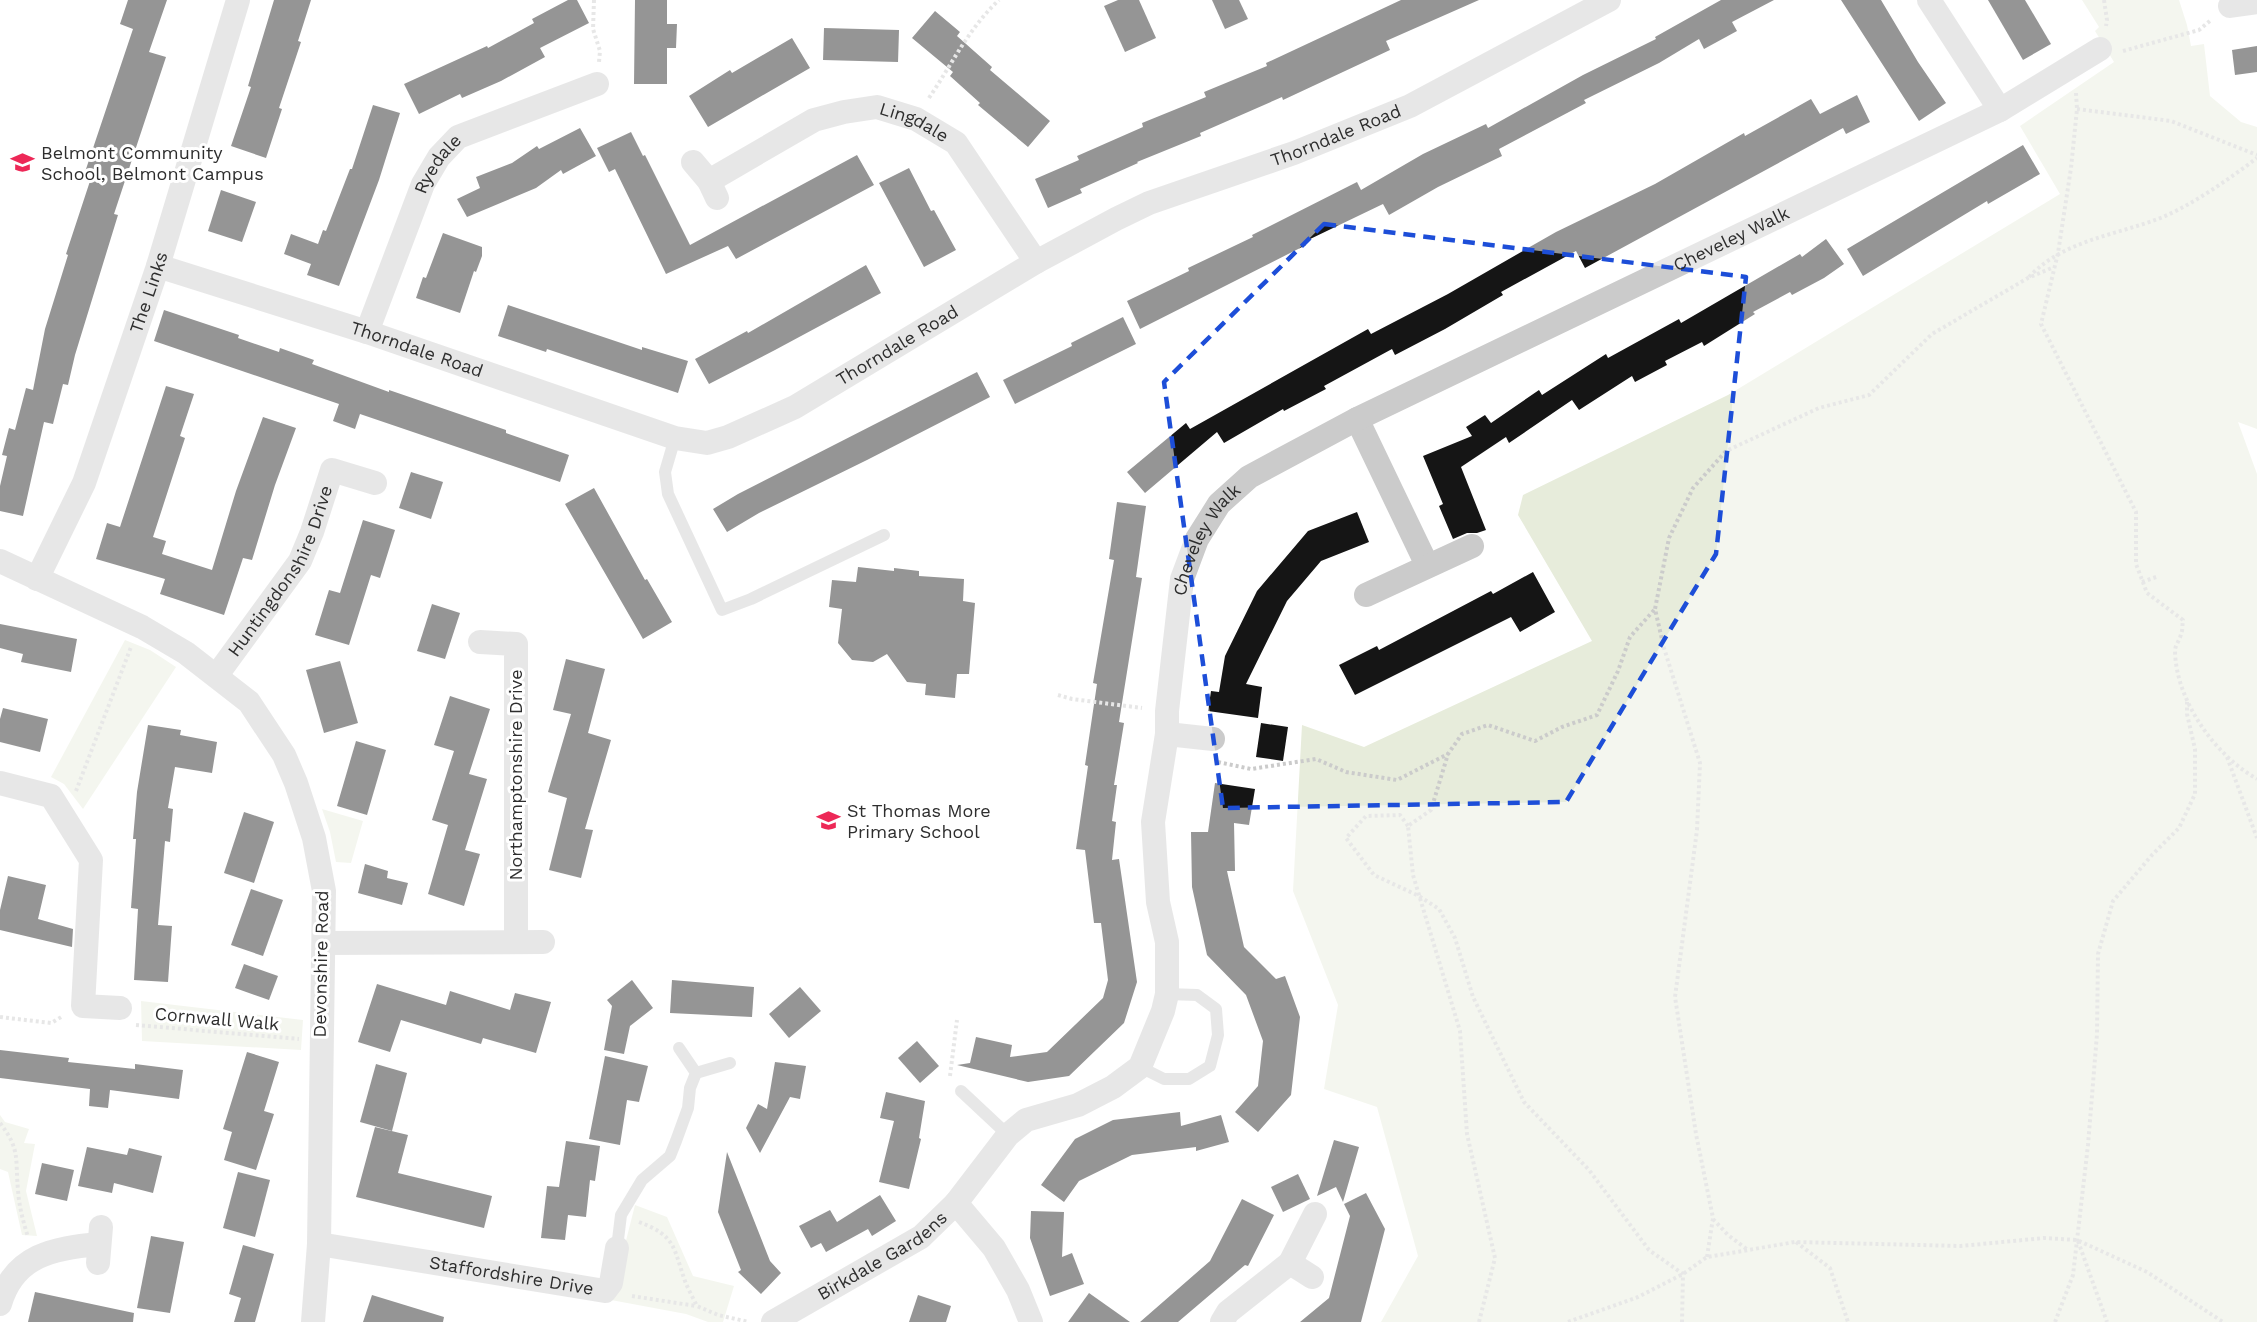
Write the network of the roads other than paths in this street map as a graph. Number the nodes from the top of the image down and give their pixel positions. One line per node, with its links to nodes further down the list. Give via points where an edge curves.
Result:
1 (238, 0): 11 (street, The Links)
2 (1609, 0): 10 (street, Thorndale Road, via 1410,106 1294,153 1149,203)
3 (1929, 0): 8 (street)
4 (2257, 2): 5 (street)
5 (2230, 6)
6 (2100, 49): 8 (street, Cheveley Walk)
7 (597, 84): 12 (street, Ryedale, via 458,137 439,157 423,184)
8 (2000, 110): 13 (street, Cheveley Walk)
9 (693, 162): 10 (street, Lingdale, via 713,190 814,120 877,107 916,119 956,143)
10 (1036, 262): 14 (street, Thorndale Road, via 795,407 707,444)
11 (158, 266): 12 (street, Thorndale Road); 20 (street, The Links, via 84,483)
12 (367, 332): 14 (street, Thorndale Road)
13 (1357, 419): 19 (street); 24 (street, Cheveley Walk, via 1249,477 1219,504 1197,539 1182,579)
14 (675, 438): 16 (lane, via 665,472 668,494 722,610)
15 (375, 483): 23 (street, Huntingdonshire Drive, via 332,470 300,561)
16 (884, 535)
17 (1472, 546): 19 (street)
18 (0, 561): 20 (street, Devonshire Road)
19 (1427, 565): 21 (street)
20 (37, 579): 23 (street, Devonshire Road, via 142,627)
21 (1366, 595)
22 (480, 642): 28 (street, Northamptonshire Drive, via 516,644)
23 (217, 675): 27 (street, Devonshire Road, via 249,702 284,755 296,783 314,838 322,880)
24 (1167, 722): 25 (street); 30 (street, Cheveley Walk, via 1153,822 1158,902 1167,942)
25 (1213, 739)
26 (0, 783): 31 (street, via 51,796 91,860 83,1006)
27 (324, 942): 28 (street); 40 (street, Devonshire Road)
28 (516, 942): 29 (street)
29 (543, 942)
30 (1167, 994): 34 (street); 34 (lane, via 1197,995 1216,1009 1218,1035 1210,1065 1189,1079 1164,1079)
31 (120, 1008)
32 (679, 1048): 35 (lane)
33 (730, 1063): 35 (lane)
34 (1140, 1067): 37 (street, Birkdale Gardens, via 1078,1106 1026,1120)
35 (696, 1073): 42 (lane, Staffordshire Drive, via 688,1108 669,1155 642,1180 621,1215)
36 (961, 1091): 37 (lane)
37 (1008, 1135): 38 (street, Birkdale Gardens)
38 (956, 1203): 47 (street, Birkdale Gardens, via 921,1237); 48 (street, Birkdale Gardens, via 994,1248)
39 (1315, 1214): 43 (street)
40 (319, 1244): 42 (street, Staffordshire Drive, via 605,1291 611,1282); 46 (street, Devonshire Road)
41 (99, 1245): 45 (street, via 66,1247 34,1258 17,1272)
42 (617, 1248)
43 (1290, 1263): 44 (street); 49 (street, via 1228,1312)
44 (1312, 1277)
45 (0, 1304)
46 (313, 1322)
47 (773, 1322)
48 (1031, 1322)
49 (1222, 1322)

